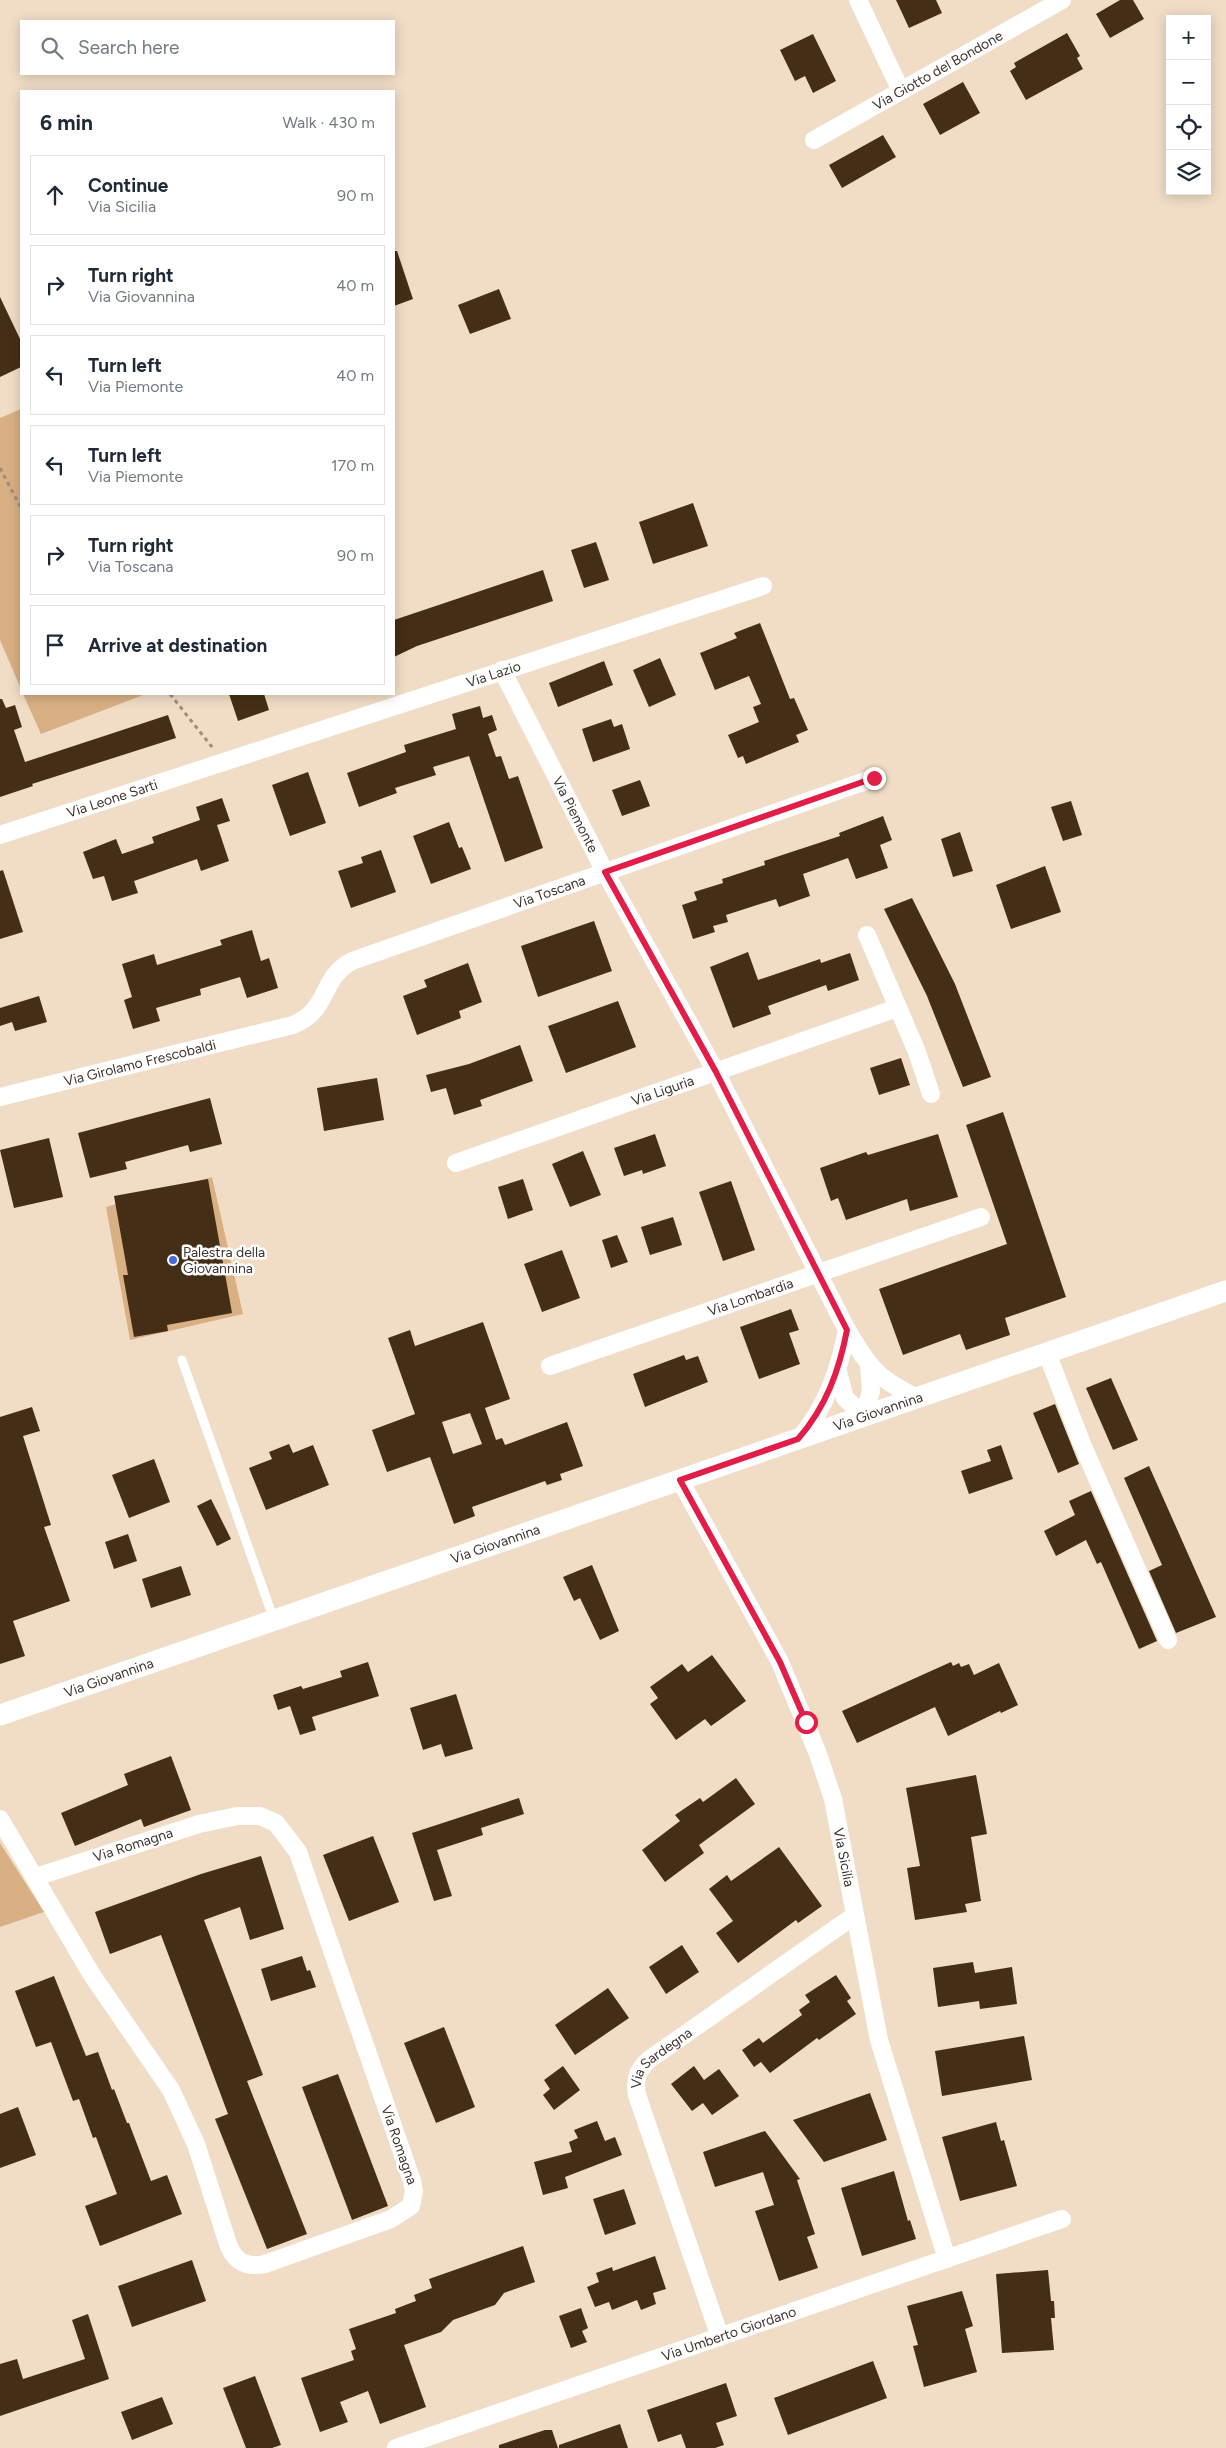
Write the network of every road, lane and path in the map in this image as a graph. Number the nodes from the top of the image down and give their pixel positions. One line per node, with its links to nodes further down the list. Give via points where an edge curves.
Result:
1 (858, 0): 3 (street)
2 (1062, 0): 3 (street, Via Giotto del Bondone)
3 (901, 91): 4 (street, Via Giotto del Bondone)
4 (814, 140)
5 (0, 468): 6 (path)
6 (20, 506)
7 (763, 586): 8 (street, Via Lazio)
8 (502, 670): 10 (street, Via Lazio); 13 (street, Via Piemonte)
9 (171, 695): 10 (path)
10 (223, 761): 12 (street, Via Leone Sarti)
11 (874, 778): 13 (street, Via Toscana)
12 (0, 835)
13 (605, 872): 16 (street, Via Toscana, via 352,961 333,975 320,1005 308,1017); 17 (street, Via Piemonte)
14 (867, 936): 15 (street)
15 (897, 1008): 17 (street, Via Liguria); 18 (street, via 918,1052)
16 (279, 1029): 19 (street, Via Girolamo Frescobaldi)
17 (716, 1072): 20 (street, Via Liguria); 22 (street, Via Piemonte)
18 (931, 1094)
19 (0, 1097)
20 (456, 1163)
21 (982, 1217): 22 (street, Via Lombardia)
22 (818, 1274): 24 (street, Via Piemonte); 28 (street, Via Lombardia)
23 (1226, 1291): 25 (street, Via Giovannina)
24 (847, 1330): 27 (street, Via Piemonte); 29 (street)
25 (1047, 1353): 30 (street, Via Giovannina); 35 (street, via 1082,1444)
26 (182, 1360): 34 (lane)
27 (869, 1365): 30 (street, Via Piemonte, via 891,1385); 31 (street, Via Piemonte, via 871,1391)
28 (550, 1366)
29 (838, 1372): 31 (street, via 845,1398); 32 (street, via 821,1410)
30 (917, 1398): 31 (street, Via Giovannina)
31 (864, 1416): 32 (street, Via Giovannina)
32 (798, 1439): 33 (street, Via Giovannina)
33 (680, 1480): 34 (street, Via Giovannina); 39 (street, Via Sicilia, via 780,1662 806,1722 833,1799)
34 (274, 1620): 36 (street, Via Giovannina)
35 (1168, 1640)
36 (0, 1715)
37 (0, 1819): 38 (street, Via Romagna)
38 (36, 1877): 38 (street, Via Romagna, via 92,1975 179,2104 236,2259 248,2265 265,2264 391,2219 412,2206 412,2182 298,1852 276,1823 249,1816 213,1820)
39 (855, 1915): 41 (street, Via Sicilia, via 879,2040); 42 (street, Via Sardegna, via 650,2058 642,2065 637,2078 637,2095)
40 (1062, 2219): 41 (street, Via Umberto Giordano)
41 (947, 2258): 42 (street, Via Umberto Giordano)
42 (720, 2337): 43 (street, Via Umberto Giordano)
43 (396, 2448)

